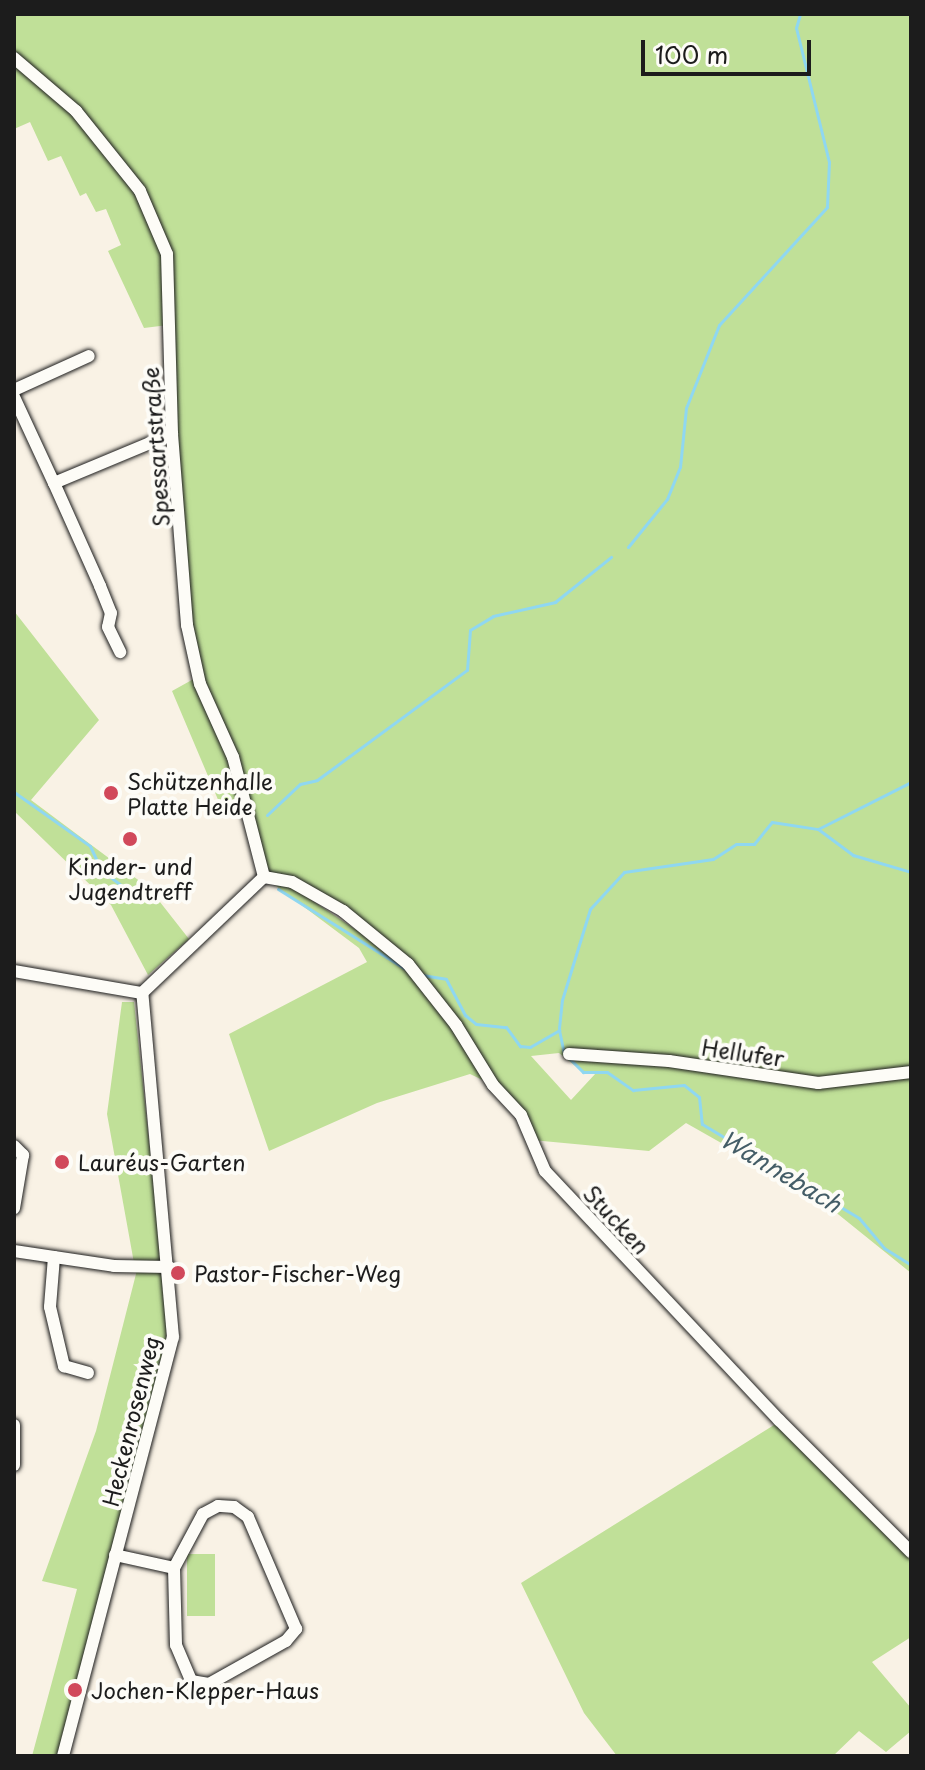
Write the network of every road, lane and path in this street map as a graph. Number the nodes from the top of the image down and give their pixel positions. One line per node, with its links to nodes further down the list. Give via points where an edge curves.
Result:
1 (14, 58): 5 (street, Spessartstraße, via 76,111 140,191 167,254)
2 (89, 356): 3 (street)
3 (14, 390)
4 (14, 397): 6 (street)
5 (172, 434): 6 (street); 8 (street, Spessartstraße, via 187,625 200,684 233,757)
6 (54, 483): 7 (street, via 106,599 108,627)
7 (120, 652)
8 (264, 877): 10 (street); 21 (street, Stucken, via 292,882 343,911 408,964 456,1025 493,1085 521,1115 545,1171)
9 (14, 971): 10 (street)
10 (142, 993): 17 (street, Heckenrosenweg)
11 (569, 1054): 12 (street, Hellufer, via 669,1061 818,1083)
12 (911, 1072)
13 (14, 1146): 14 (street, via 23,1155)
14 (14, 1208)
15 (14, 1251): 16 (street)
16 (54, 1257): 17 (street); 18 (street, via 50,1307 64,1366)
17 (169, 1267): 22 (street, Heckenrosenweg, via 171,1355)
18 (88, 1373)
19 (14, 1425): 20 (street)
20 (14, 1465)
21 (911, 1552)
22 (115, 1555): 23 (street); 24 (street, Heckenrosenweg)
23 (174, 1568): 23 (street, via 176,1645 191,1681 209,1684 286,1641 296,1629 248,1517 234,1507 218,1506 203,1514)
24 (63, 1756)

